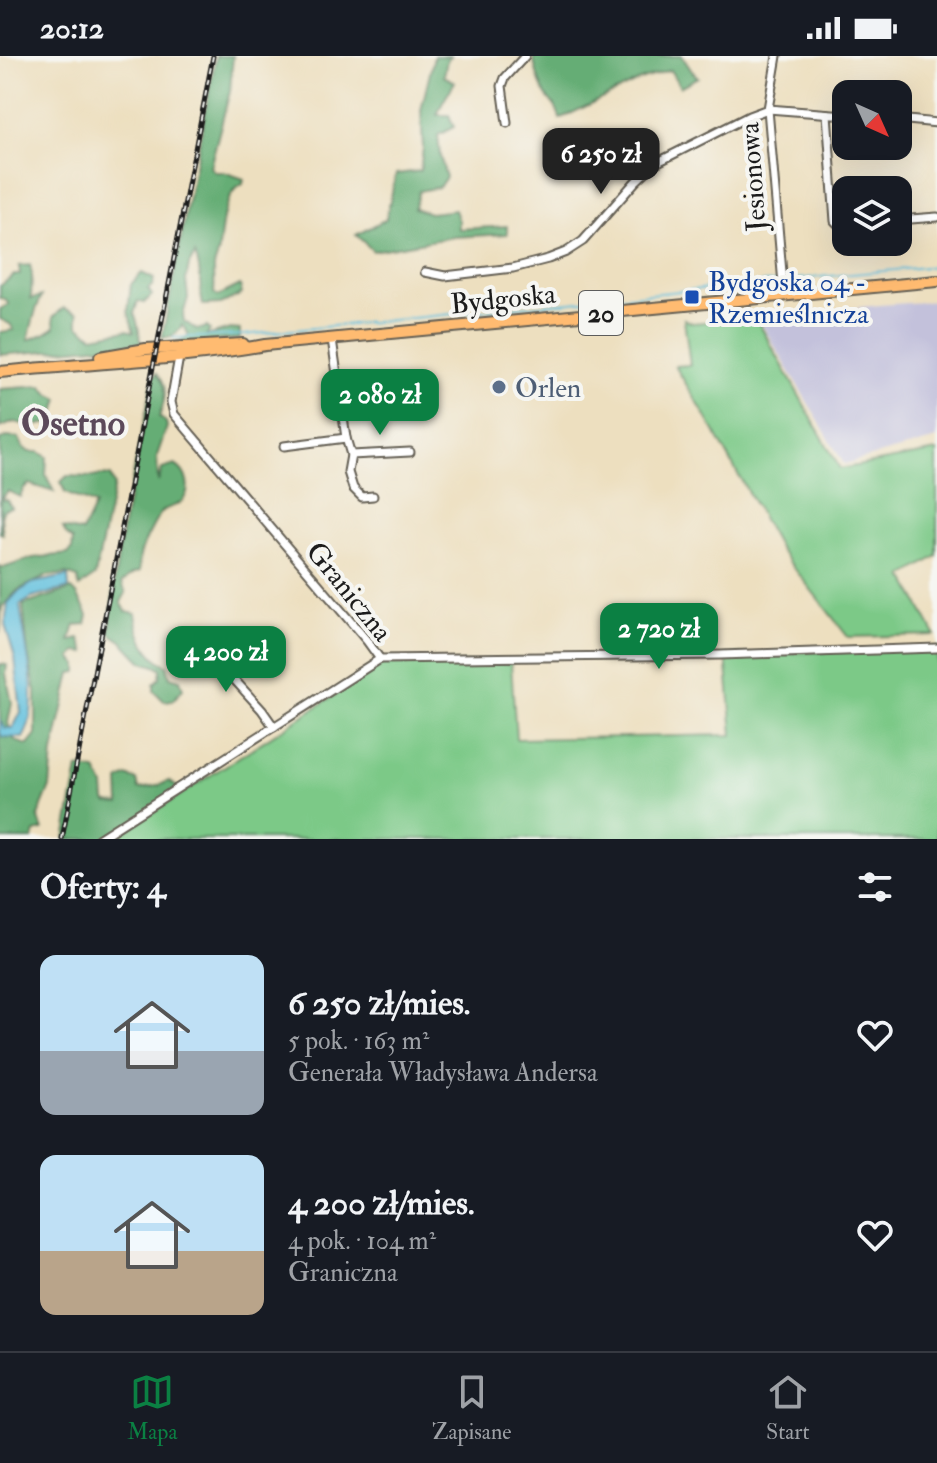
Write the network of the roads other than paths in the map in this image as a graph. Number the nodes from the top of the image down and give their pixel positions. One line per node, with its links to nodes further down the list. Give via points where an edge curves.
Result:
1 (525, 56): 7 (street, via 502,86)
2 (777, 56): 3 (street, Jesionowa)
3 (768, 109): 4 (street); 12 (street, via 654,164 583,241 566,252 513,268 445,276); 14 (street, Jesionowa)
4 (827, 114): 5 (street); 9 (street)
5 (832, 114)
6 (912, 120): 8 (street)
7 (507, 123)
8 (937, 123)
9 (832, 181)
10 (937, 217): 11 (street)
11 (912, 219)
12 (425, 272)
13 (937, 281): 14 (main road, Bydgoska / 20)
14 (784, 296): 15 (main road, Bydgoska / 20)
15 (332, 339): 16 (main road, Bydgoska / 20); 21 (street)
16 (265, 345): 17 (main road, Bydgoska / 20); 18 (main road, Bydgoska / 20)
17 (192, 347): 18 (street); 19 (main road, Bydgoska / 20, via 146,349)
18 (179, 357): 19 (main road, Bydgoska / 20); 28 (street, Graniczna, via 171,402 174,414)
19 (51, 367): 20 (main road, Bydgoska / 20)
20 (0, 372)
21 (346, 438): 22 (street); 24 (street)
22 (284, 446)
23 (410, 452): 24 (street)
24 (351, 455): 25 (street, via 348,472 353,488 362,497)
25 (373, 496)
26 (201, 643): 29 (street)
27 (937, 648): 28 (street)
28 (380, 659): 29 (street, Graniczna)
29 (274, 727): 30 (street, Graniczna)
30 (98, 839)

